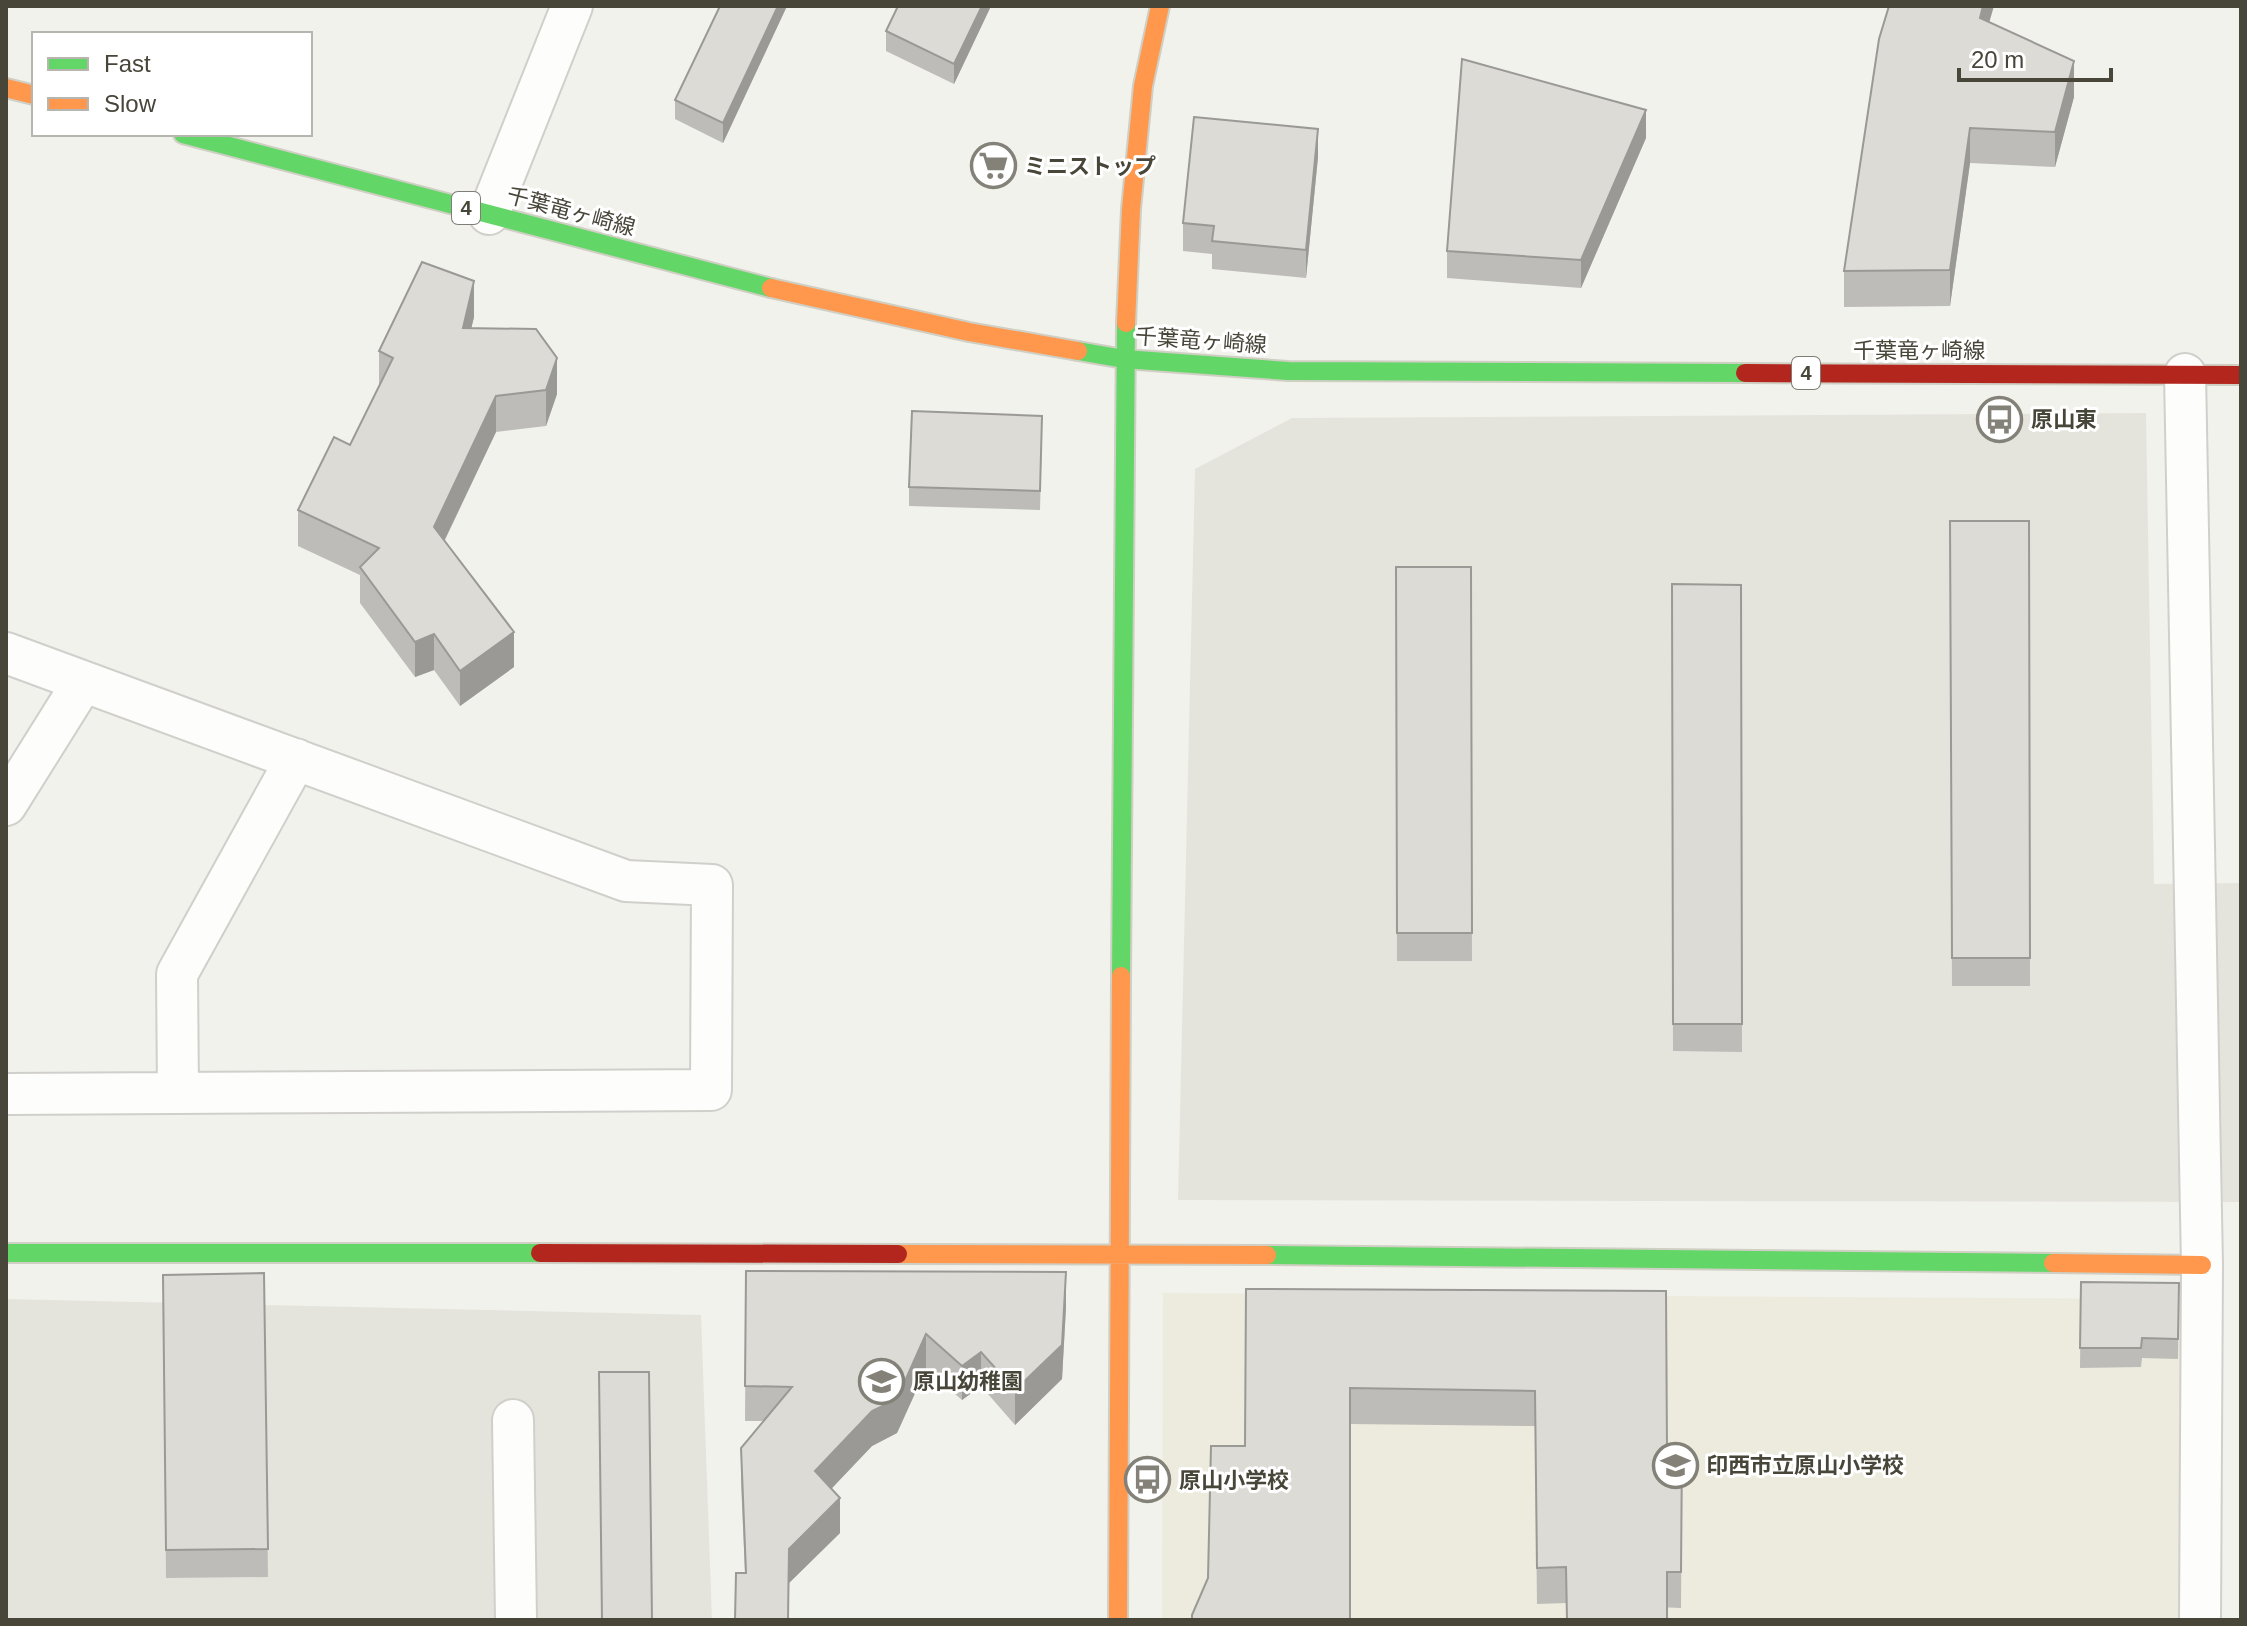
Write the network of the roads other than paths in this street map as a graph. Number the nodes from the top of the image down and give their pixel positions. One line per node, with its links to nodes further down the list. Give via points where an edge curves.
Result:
1 (572, 6): 6 (street)
2 (1160, 6): 7 (street, via 1143,86)
3 (6, 88): 4 (street)
4 (32, 94)
5 (191, 136): 6 (street, 千葉竜ヶ崎線 / 4)
6 (489, 214): 7 (street, 千葉竜ヶ崎線 / 4, via 872,312)
7 (1124, 359): 8 (street, 千葉竜ヶ崎線 / 4, via 1288,371); 17 (street)
8 (2185, 374): 9 (street, 千葉竜ヶ崎線 / 4); 18 (street)
9 (2241, 375)
10 (6, 653): 11 (street)
11 (83, 682): 12 (street); 13 (street)
12 (296, 759): 14 (street, via 177,974); 14 (street, via 626,881 712,885 711,1090)
13 (6, 805)
14 (178, 1093): 15 (street)
15 (6, 1094)
16 (6, 1253): 17 (street)
17 (1120, 1254): 18 (street); 21 (street)
18 (2202, 1265): 22 (street)
19 (513, 1420): 20 (street)
20 (516, 1620)
21 (1118, 1620)
22 (2200, 1620)

